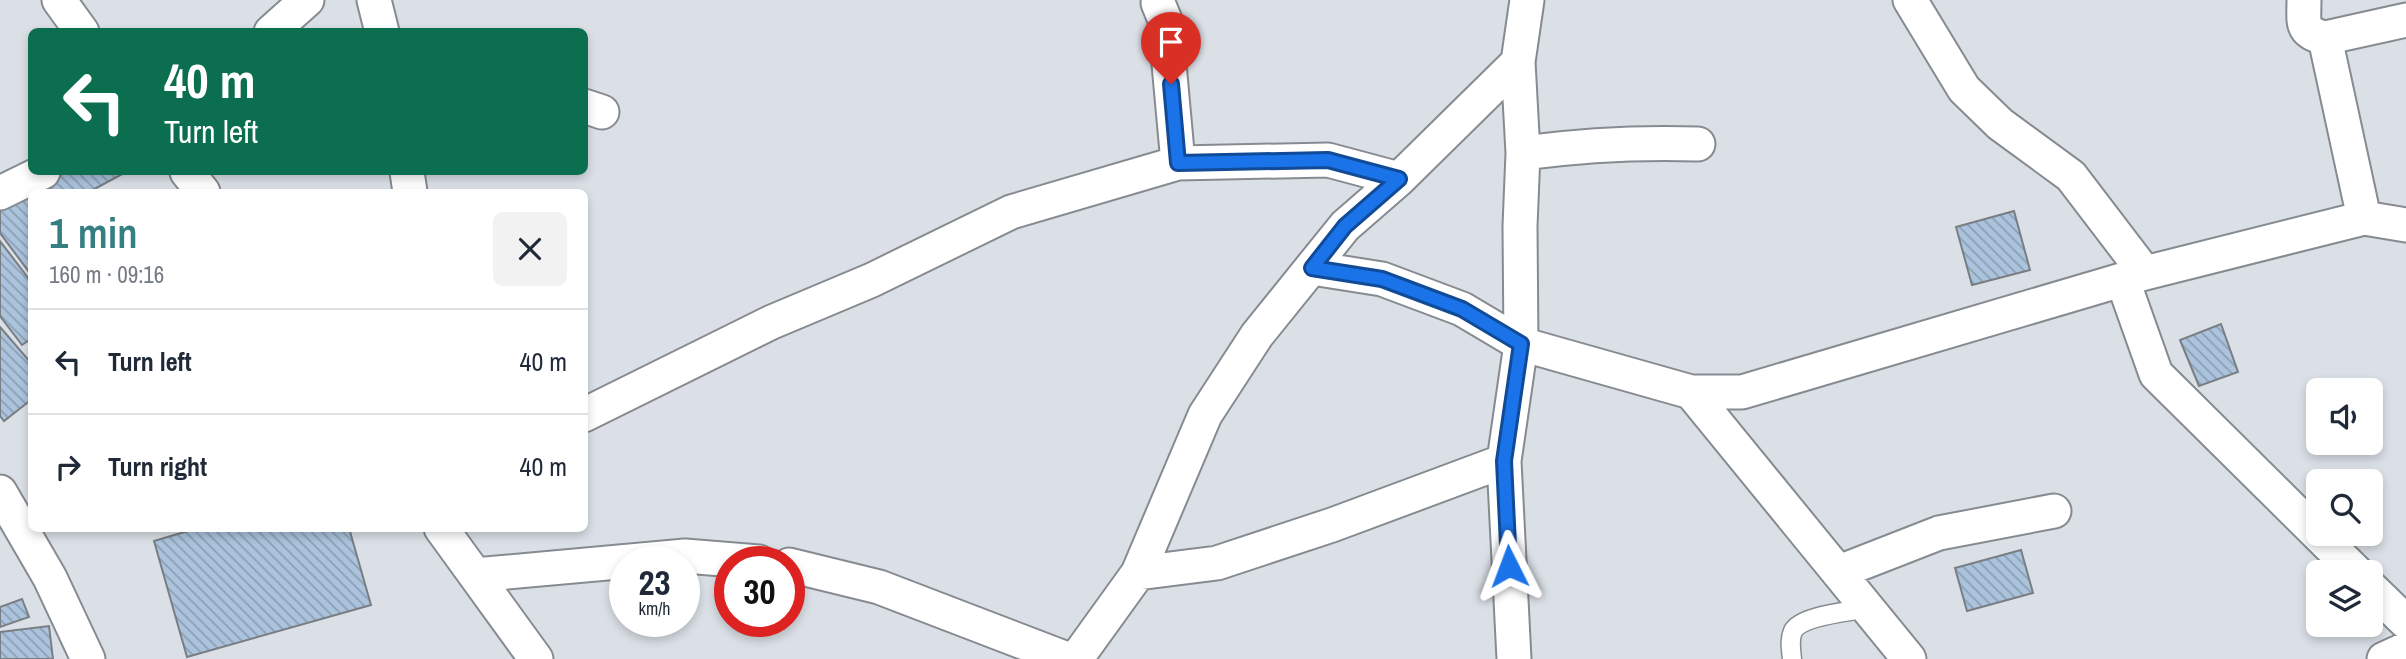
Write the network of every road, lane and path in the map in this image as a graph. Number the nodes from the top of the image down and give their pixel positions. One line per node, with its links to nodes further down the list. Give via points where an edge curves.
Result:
1 (59, 0): 9 (street)
2 (307, 0): 10 (street)
3 (374, 0): 11 (street)
4 (1527, 0): 13 (street)
5 (1910, 0): 25 (street, via 1964,89 2000,124 2071,176)
6 (2304, 0): 12 (street, via 2304,26)
7 (1158, 3): 16 (street, via 1165,20)
8 (2406, 20): 12 (street)
9 (79, 28)
10 (276, 28)
11 (381, 28)
12 (2325, 38): 22 (street)
13 (1518, 62): 15 (street); 19 (street)
14 (1698, 144): 15 (street, via 1640,142)
15 (1523, 153): 26 (street)
16 (1178, 163): 19 (street, via 1328,160); 28 (street, via 1011,212)
17 (37, 175): 21 (street)
18 (189, 175): 20 (street)
19 (1399, 179): 24 (street, via 1345,226)
20 (201, 189)
21 (0, 193)
22 (2364, 218): 23 (street); 25 (street)
23 (2406, 225)
24 (1312, 268): 26 (street, via 1382,279 1462,309); 37 (street, via 1257,335 1205,415)
25 (2134, 277): 27 (street, via 1742,392); 34 (street, via 2156,374)
26 (1521, 344): 27 (street); 29 (street)
27 (1691, 393): 36 (street)
28 (588, 413)
29 (1504, 461): 37 (street, via 1217,563); 47 (street)
30 (0, 492): 43 (street, via 50,578)
31 (2054, 511): 36 (street, via 1939,533)
32 (444, 532): 38 (street)
33 (714, 558): 38 (street, via 685,556)
34 (2344, 560)
35 (805, 569): 45 (street, via 879,587)
36 (1839, 572): 40 (street)
37 (1138, 573): 46 (street)
38 (475, 575): 44 (street)
39 (2383, 600): 41 (street)
40 (1868, 608): 48 (lane, via 1806,620 1790,639); 49 (street)
41 (2406, 622)
42 (2406, 649): 50 (street)
43 (88, 659)
44 (536, 659)
45 (1067, 659)
46 (1076, 659)
47 (1514, 659)
48 (1792, 659)
49 (1909, 659)
50 (2384, 659)

